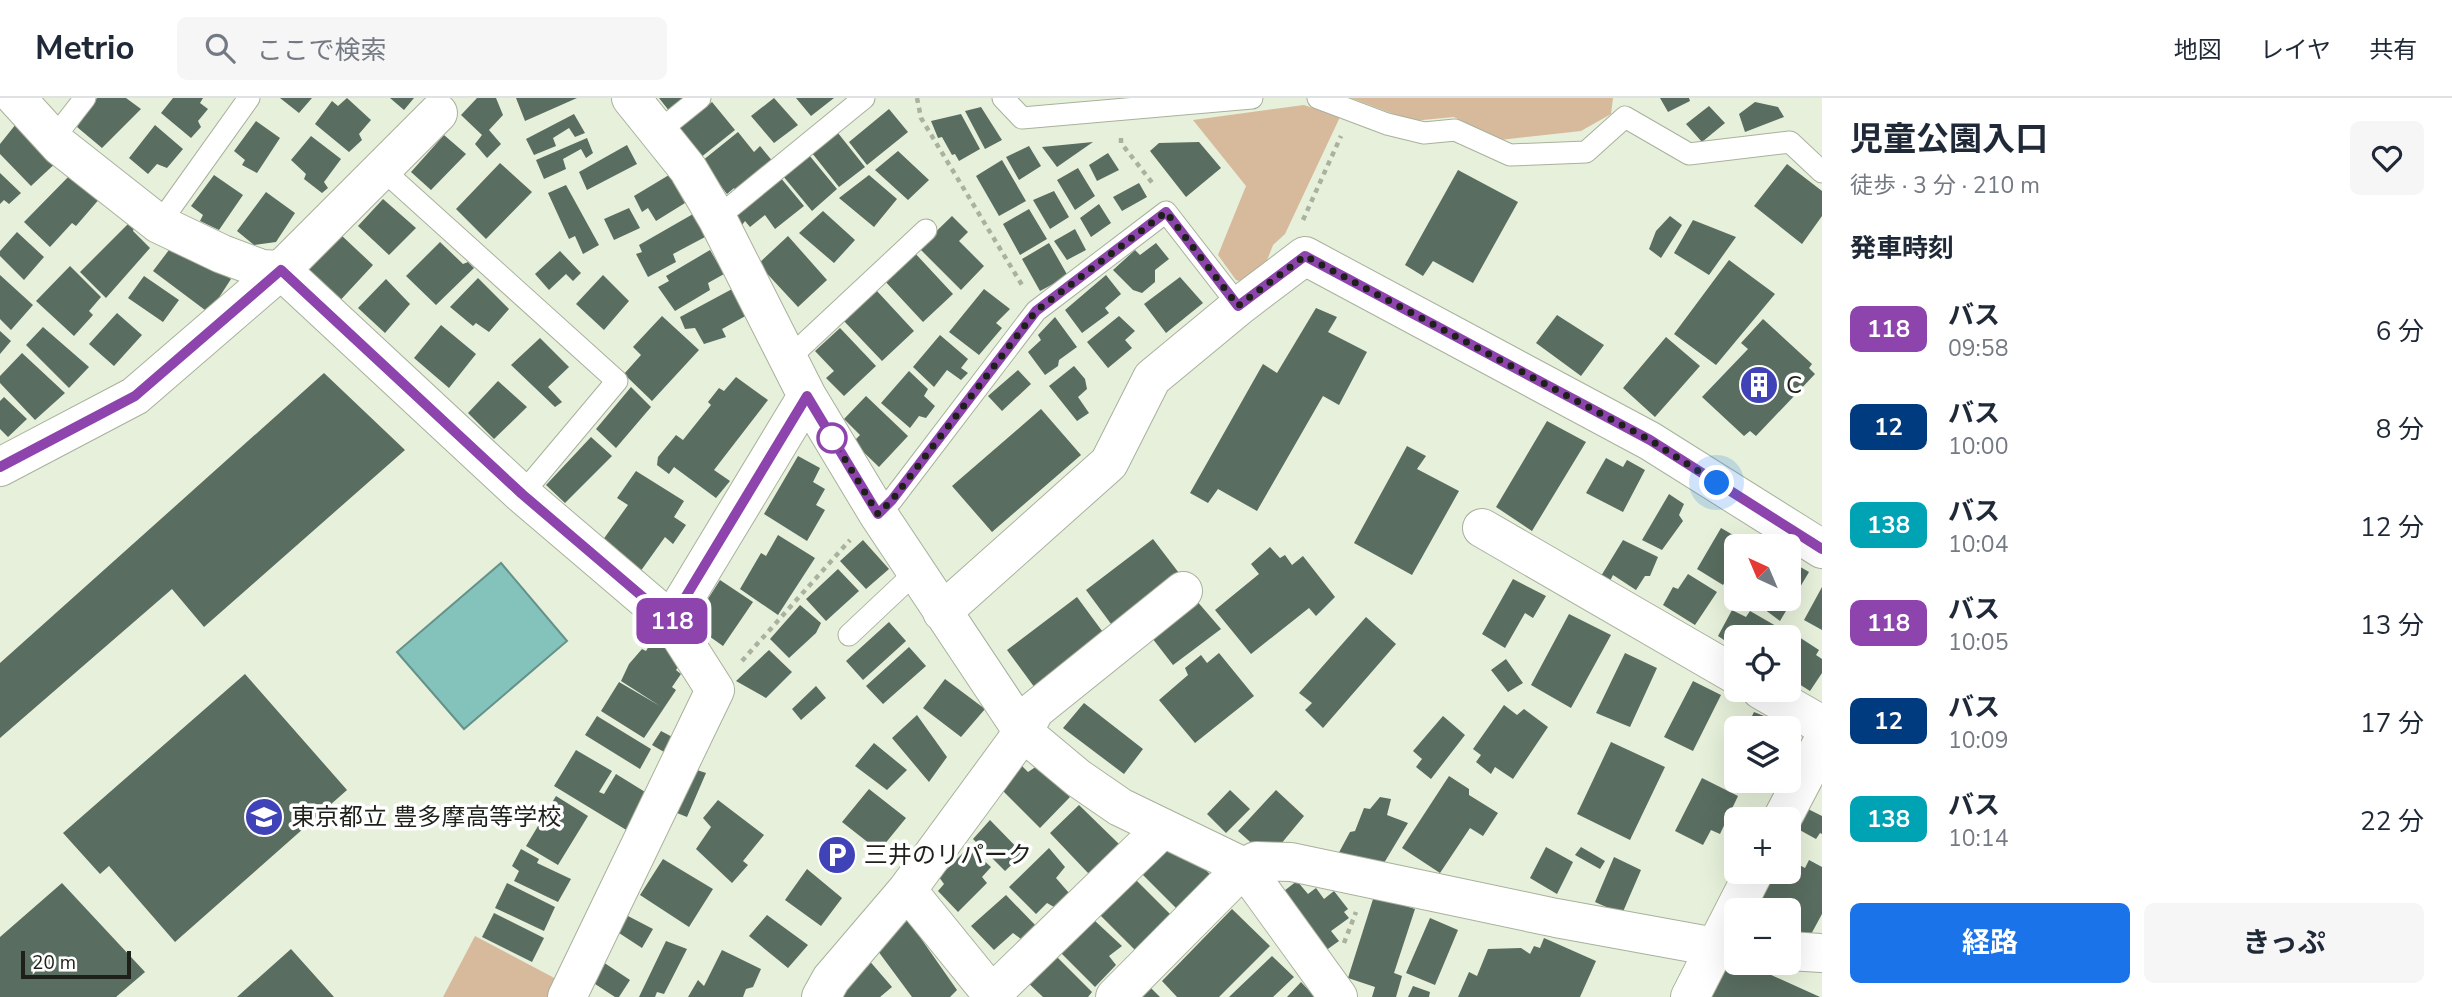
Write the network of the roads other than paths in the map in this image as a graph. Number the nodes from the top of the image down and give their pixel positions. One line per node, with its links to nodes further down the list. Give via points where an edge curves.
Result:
1 (14, 98): 10 (lane); 13 (street)
2 (85, 98): 13 (lane)
3 (249, 98): 17 (lane)
4 (631, 98): 12 (street)
5 (700, 98): 12 (lane)
6 (864, 98): 16 (lane)
7 (1003, 98): 8 (lane, via 1023,118)
8 (1252, 98)
9 (1318, 98): 15 (lane, via 1424,133 1455,130 1510,155 1586,152 1625,117 1689,154 1790,142)
10 (0, 110)
11 (438, 113): 14 (street)
12 (659, 131): 16 (street)
13 (54, 139): 17 (street)
14 (382, 169): 19 (street); 24 (lane, via 617,381)
15 (1822, 172)
16 (717, 218): 21 (street)
17 (159, 224): 19 (street, via 222,254 262,269)
18 (926, 230): 21 (lane)
19 (281, 270): 23 (street, via 135,396); 24 (street)
20 (1238, 306): 25 (lane, via 1166,212 1036,311); 27 (street, via 1305,256 1650,440); 30 (street, via 1152,378 1108,463)
21 (788, 359): 22 (street)
22 (807, 396): 25 (street); 31 (street)
23 (0, 467)
24 (522, 494): 31 (street)
25 (878, 514): 28 (street)
26 (1482, 528): 33 (street)
27 (1822, 549)
28 (917, 571): 30 (street); 32 (lane)
29 (1184, 592): 36 (street, via 1035,709)
30 (942, 612): 36 (street)
31 (671, 621): 46 (street, via 715,690)
32 (849, 635)
33 (1724, 668)
34 (1782, 702): 35 (street)
35 (1822, 725)
36 (1023, 732): 39 (street, via 1120,807); 41 (street)
37 (1822, 743): 38 (street)
38 (1788, 807)
39 (1163, 828): 40 (street); 45 (street)
40 (1244, 867): 42 (street, via 1256,861 1291,862 1556,918); 44 (street); 48 (street)
41 (907, 890): 45 (street); 47 (street)
42 (1724, 947)
43 (1724, 950): 49 (street)
44 (1333, 990)
45 (993, 996)
46 (567, 997)
47 (821, 997)
48 (1115, 997)
49 (1690, 997)

